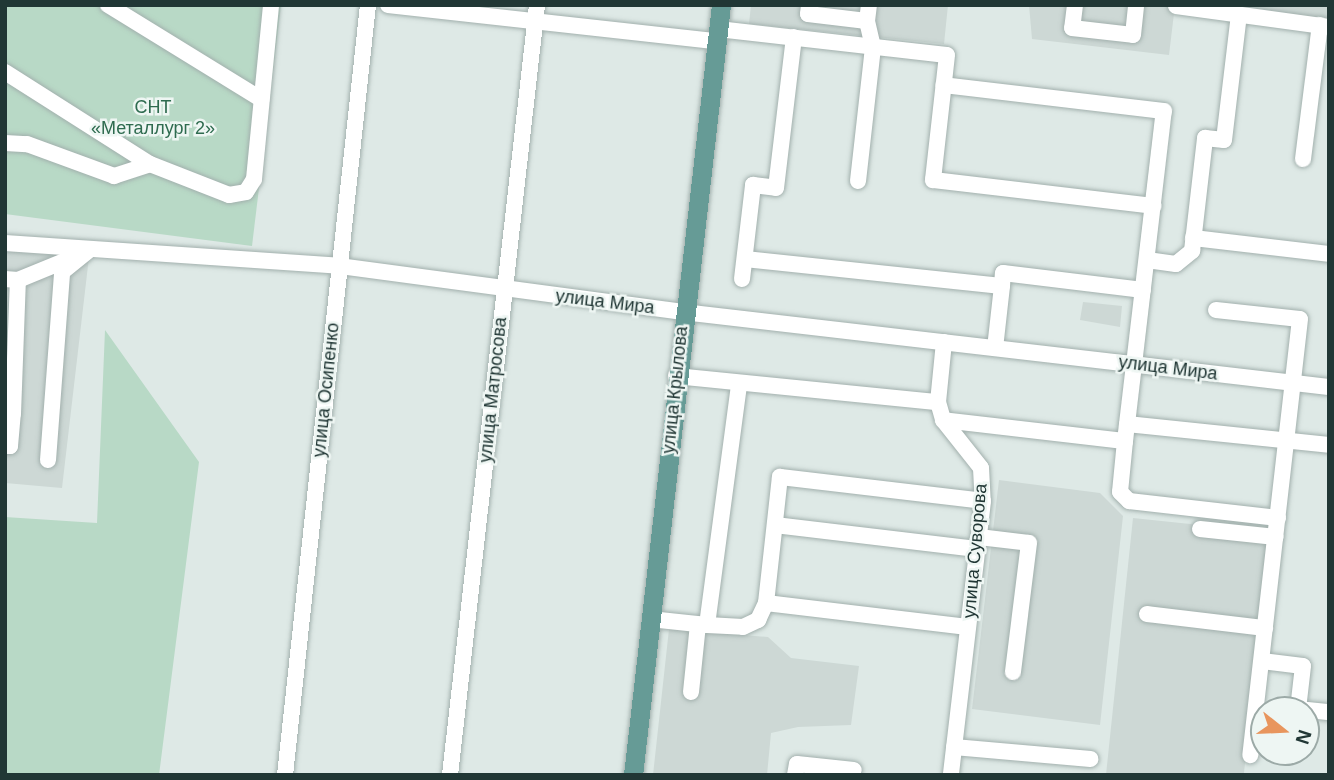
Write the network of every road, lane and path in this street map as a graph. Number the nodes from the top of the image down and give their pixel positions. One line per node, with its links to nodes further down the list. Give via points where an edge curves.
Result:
1 (108, 5): 19 (street)
2 (271, 5): 19 (street)
3 (368, 5): 31 (street, улица Осипенко)
4 (388, 5): 10 (street)
5 (721, 5): 14 (main road, улица Крылова)
6 (809, 5): 11 (street, via 808,14)
7 (1075, 5): 8 (street, via 1072,28 1133,35)
8 (1136, 5)
9 (1176, 6): 12 (street)
10 (536, 12): 14 (street); 35 (street, улица Матросова)
11 (868, 13): 16 (street)
12 (1239, 15): 13 (street); 25 (street, via 1224,140 1205,138)
13 (1324, 26): 21 (street)
14 (717, 35): 15 (street); 38 (main road, улица Крылова)
15 (794, 37): 16 (street); 29 (street, via 776,188 753,185)
16 (873, 47): 18 (street, via 947,55); 23 (street)
17 (5, 72): 22 (street)
18 (944, 85): 24 (street, via 933,180); 24 (street, via 1164,111)
19 (261, 99): 22 (street, via 254,179 246,192 229,195)
20 (5, 143): 22 (street, via 27,144 114,176)
21 (1304, 159)
22 (150, 164)
23 (858, 181)
24 (1153, 206): 30 (street)
25 (1193, 238): 28 (street); 30 (street, via 1185,261)
26 (5, 243): 27 (street, улица Мира)
27 (89, 250): 31 (street, улица Мира); 32 (street); 54 (street, via 62,272)
28 (1329, 254)
29 (744, 259): 33 (street); 34 (street)
30 (1147, 260): 36 (street)
31 (339, 266): 35 (street, улица Мира); 75 (street, улица Осипенко)
32 (12, 279): 47 (street)
33 (742, 279)
34 (1002, 286): 36 (street, via 1003,274); 40 (street)
35 (505, 290): 38 (street, улица Мира); 76 (street, улица Матросова)
36 (1143, 290): 41 (street)
37 (1216, 310): 43 (street, via 1300,319)
38 (683, 312): 39 (street, улица Мира); 42 (main road, улица Крылова)
39 (944, 342): 40 (street, улица Мира); 46 (street, улица Суворова)
40 (995, 348): 41 (street, улица Мира)
41 (1134, 364): 43 (street, улица Мира); 49 (street)
42 (676, 376): 44 (street); 63 (main road, улица Крылова)
43 (1292, 382): 45 (street, улица Мира); 50 (street)
44 (739, 384): 46 (street, via 791,384); 64 (street)
45 (1329, 387)
46 (938, 402): 48 (street, улица Суворова)
47 (9, 414): 53 (street, via 9,446)
48 (943, 420): 51 (street); 55 (street, улица Суворова, via 981,468)
49 (1128, 424): 50 (street); 51 (street)
50 (1287, 440): 52 (street); 56 (street)
51 (1125, 441): 56 (street, via 1120,492 1129,501)
52 (1329, 445)
53 (5, 446)
54 (48, 460)
55 (983, 501): 57 (street, via 780,477); 60 (street, улица Суворова)
56 (1278, 518): 59 (street)
57 (775, 525): 60 (street); 61 (street)
58 (1200, 529): 59 (street)
59 (1276, 537): 66 (street)
60 (978, 543): 65 (street, улица Суворова); 68 (street, via 1029,543)
61 (766, 603): 64 (street, via 758,620 743,627); 65 (street)
62 (1147, 614): 66 (street)
63 (650, 619): 64 (street); 77 (main road, улица Крылова)
64 (703, 624): 69 (street)
65 (968, 627): 72 (street, улица Суворова)
66 (1265, 628): 67 (street)
67 (1262, 661): 70 (street); 71 (street, via 1303,666 1298,709)
68 (1013, 672)
69 (691, 692)
70 (1258, 696)
71 (1329, 712)
72 (954, 747): 73 (street); 79 (street, улица Суворова)
73 (1090, 759)
74 (854, 770): 78 (street, via 797,764)
75 (285, 775)
76 (450, 775)
77 (633, 775)
78 (795, 775)
79 (951, 775)

